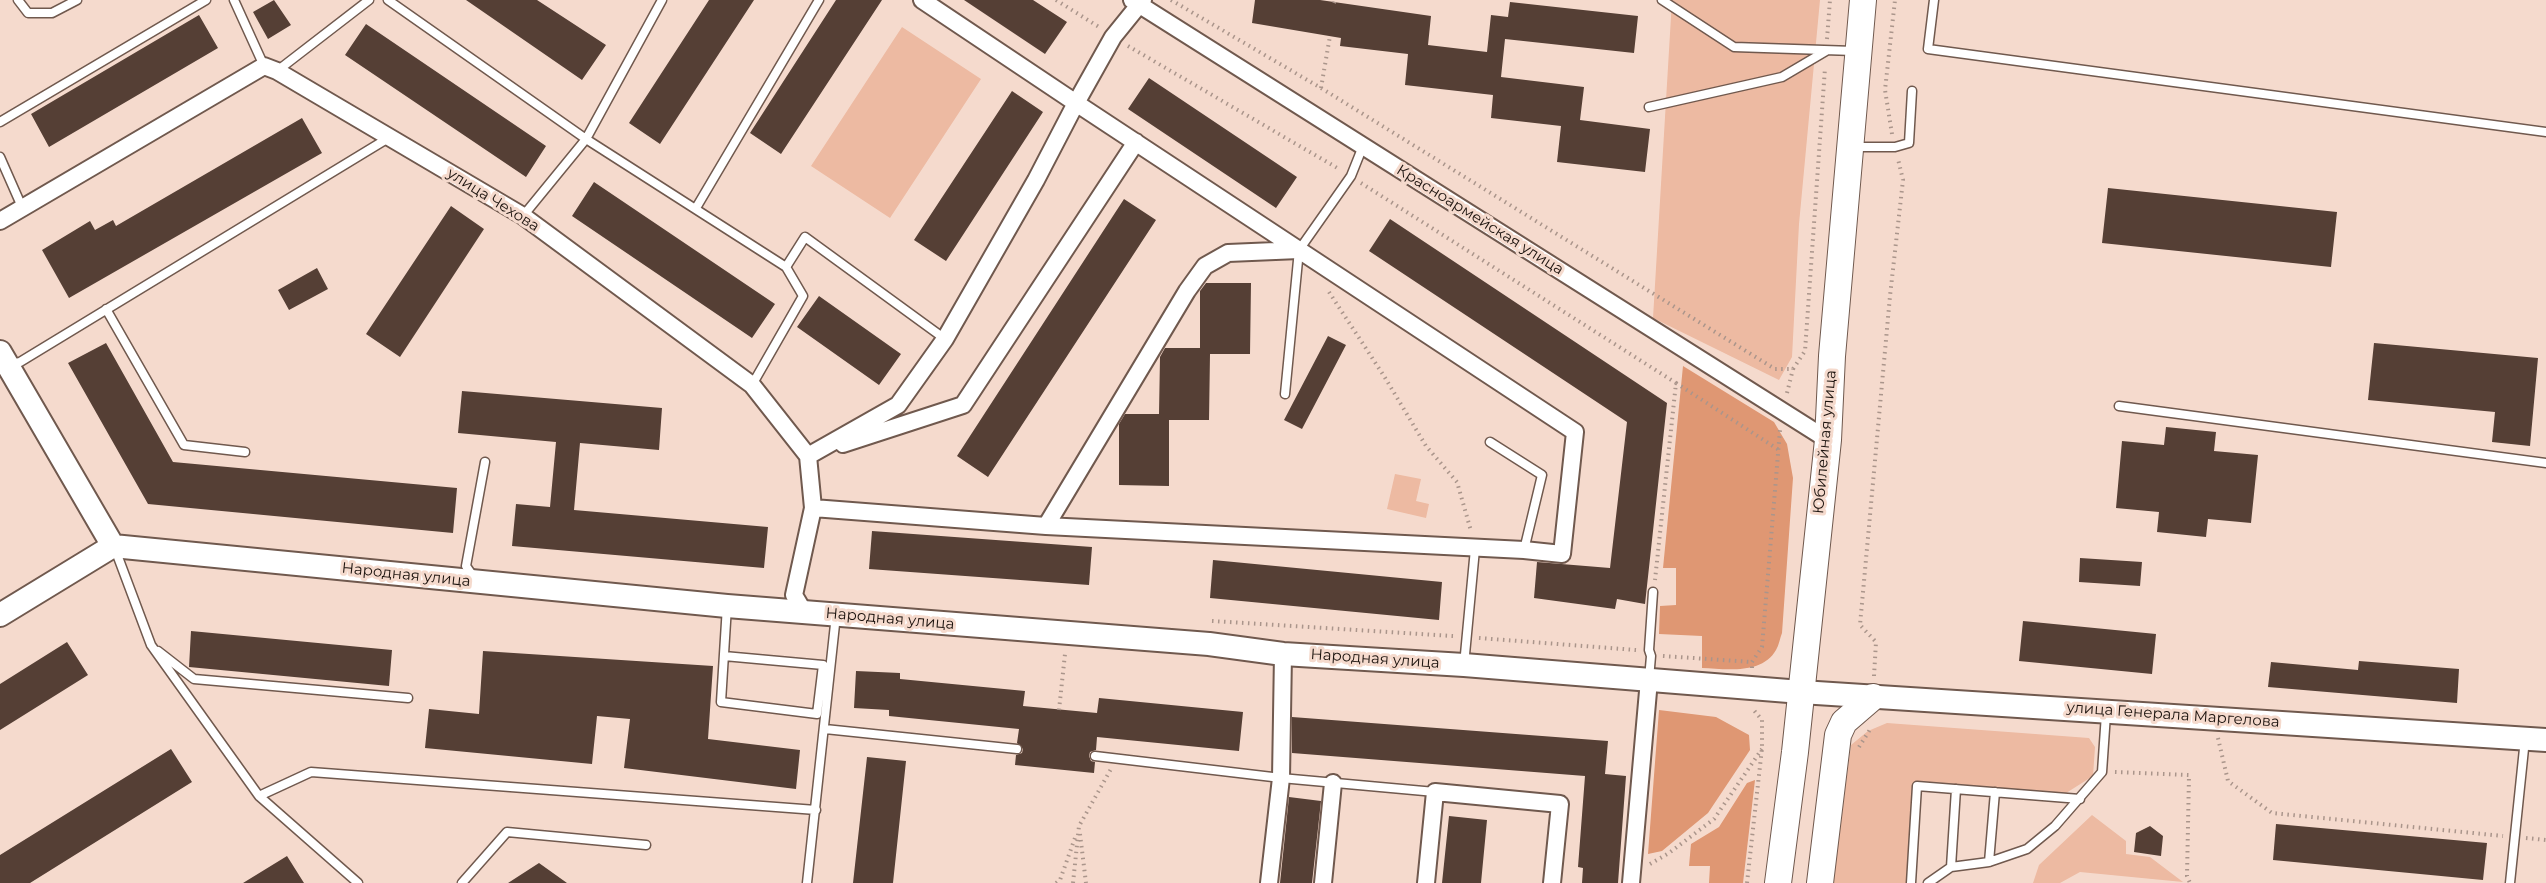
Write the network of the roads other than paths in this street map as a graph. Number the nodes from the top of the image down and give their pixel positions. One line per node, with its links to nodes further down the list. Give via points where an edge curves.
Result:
1 (18, 0): 2 (lane, via 28,13 52,13)
2 (77, 0)
3 (206, 0): 20 (lane)
4 (234, 0): 16 (lane)
5 (369, 0): 16 (lane)
6 (388, 0): 23 (lane)
7 (662, 0): 23 (lane)
8 (819, 0): 29 (lane)
9 (922, 0): 18 (street)
10 (1662, 0): 14 (lane, via 1734,47)
11 (1863, 0): 15 (main road, Юбилейная улица)
12 (1934, 0): 21 (lane, via 1928,50)
13 (1138, 1): 18 (street); 25 (street, Красноармейская улица)
14 (1826, 51): 15 (lane); 19 (lane, via 1782,76)
15 (1858, 51): 26 (main road, Юбилейная улица)
16 (271, 68): 22 (street, улица Чехова); 28 (street)
17 (1912, 91): 26 (lane, via 1909,143 1895,147)
18 (1076, 103): 24 (street); 35 (street)
19 (1649, 107)
20 (0, 122)
21 (2546, 132)
22 (390, 137): 30 (street, улица Чехова); 34 (lane)
23 (586, 139): 29 (lane); 30 (lane)
24 (1136, 142): 32 (street); 43 (street, via 963,405)
25 (1363, 146): 32 (lane, via 1351,176); 40 (street, Красноармейская улица)
26 (1850, 147): 40 (main road, Юбилейная улица)
27 (0, 157): 28 (lane)
28 (22, 207): 31 (street)
29 (696, 208): 33 (lane)
30 (523, 216): 37 (street, улица Чехова)
31 (0, 220)
32 (1299, 250): 38 (lane); 47 (street, via 1228,253 1205,266); 50 (street, via 1575,432 1562,554)
33 (786, 267): 35 (lane, via 805,237); 37 (lane, via 803,296)
34 (106, 309): 36 (lane, via 20,362); 42 (lane, via 184,445)
35 (945, 339): 43 (street, via 898,405)
36 (4, 358): 48 (street)
37 (752, 385): 43 (street, улица Чехова)
38 (1285, 394)
39 (2119, 406): 45 (lane)
40 (1828, 440): 62 (main road, Юбилейная улица)
41 (1490, 442): 50 (lane, via 1542,475)
42 (245, 452)
43 (808, 456): 46 (street)
44 (485, 462): 51 (lane, via 466,566)
45 (2546, 463)
46 (813, 508): 47 (street); 54 (street, via 794,595)
47 (1046, 526): 49 (street)
48 (113, 546): 51 (street, Народная улица); 55 (street); 57 (lane)
49 (1475, 549): 50 (street); 60 (lane)
50 (1524, 550)
51 (477, 581): 53 (street, Народная улица)
52 (1653, 592): 61 (lane)
53 (727, 606): 54 (street, Народная улица); 59 (lane)
54 (804, 612): 56 (street, Народная улица)
55 (0, 615)
56 (836, 615): 58 (street, Народная улица, via 1209,644); 66 (lane)
57 (151, 645): 64 (lane, via 194,679); 75 (lane)
58 (1283, 654): 60 (street, Народная улица); 70 (street)
59 (724, 656): 59 (lane, via 721,702 817,714 823,665)
60 (1464, 665): 61 (street, Народная улица)
61 (1649, 680): 62 (street, Народная улица); 81 (street)
62 (1801, 692): 63 (street, улица Генерала Маргелова); 89 (main road, Юбилейная улица)
63 (1873, 697): 65 (street, улица Генерала Маргелова); 90 (main road, via 1844,722 1838,735)
64 (408, 698)
65 (2106, 710): 67 (street, улица Генерала Маргелова); 76 (lane, via 2102,772)
66 (825, 729): 68 (lane); 77 (lane)
67 (2536, 739): 93 (lane)
68 (1017, 748)
69 (1095, 756): 70 (lane)
70 (1281, 778): 71 (lane); 85 (street)
71 (1333, 783): 73 (lane); 86 (street)
72 (1956, 789): 74 (lane); 80 (lane); 91 (lane, via 1917,786)
73 (1435, 792): 87 (street); 88 (street, via 1560,804)
74 (1995, 792): 76 (lane); 79 (lane)
75 (259, 796): 77 (lane, via 311,772); 82 (lane)
76 (2080, 799): 79 (lane, via 2027,849)
77 (816, 810): 84 (lane)
78 (646, 845): 83 (lane, via 507,832)
79 (1989, 862): 80 (lane)
80 (1951, 867): 92 (lane)
81 (1631, 879)
82 (358, 883)
83 (462, 883)
84 (807, 883)
85 (1269, 883)
86 (1323, 883)
87 (1426, 883)
88 (1552, 883)
89 (1778, 883)
90 (1820, 883)
91 (1911, 883)
92 (1928, 883)
93 (2510, 883)

